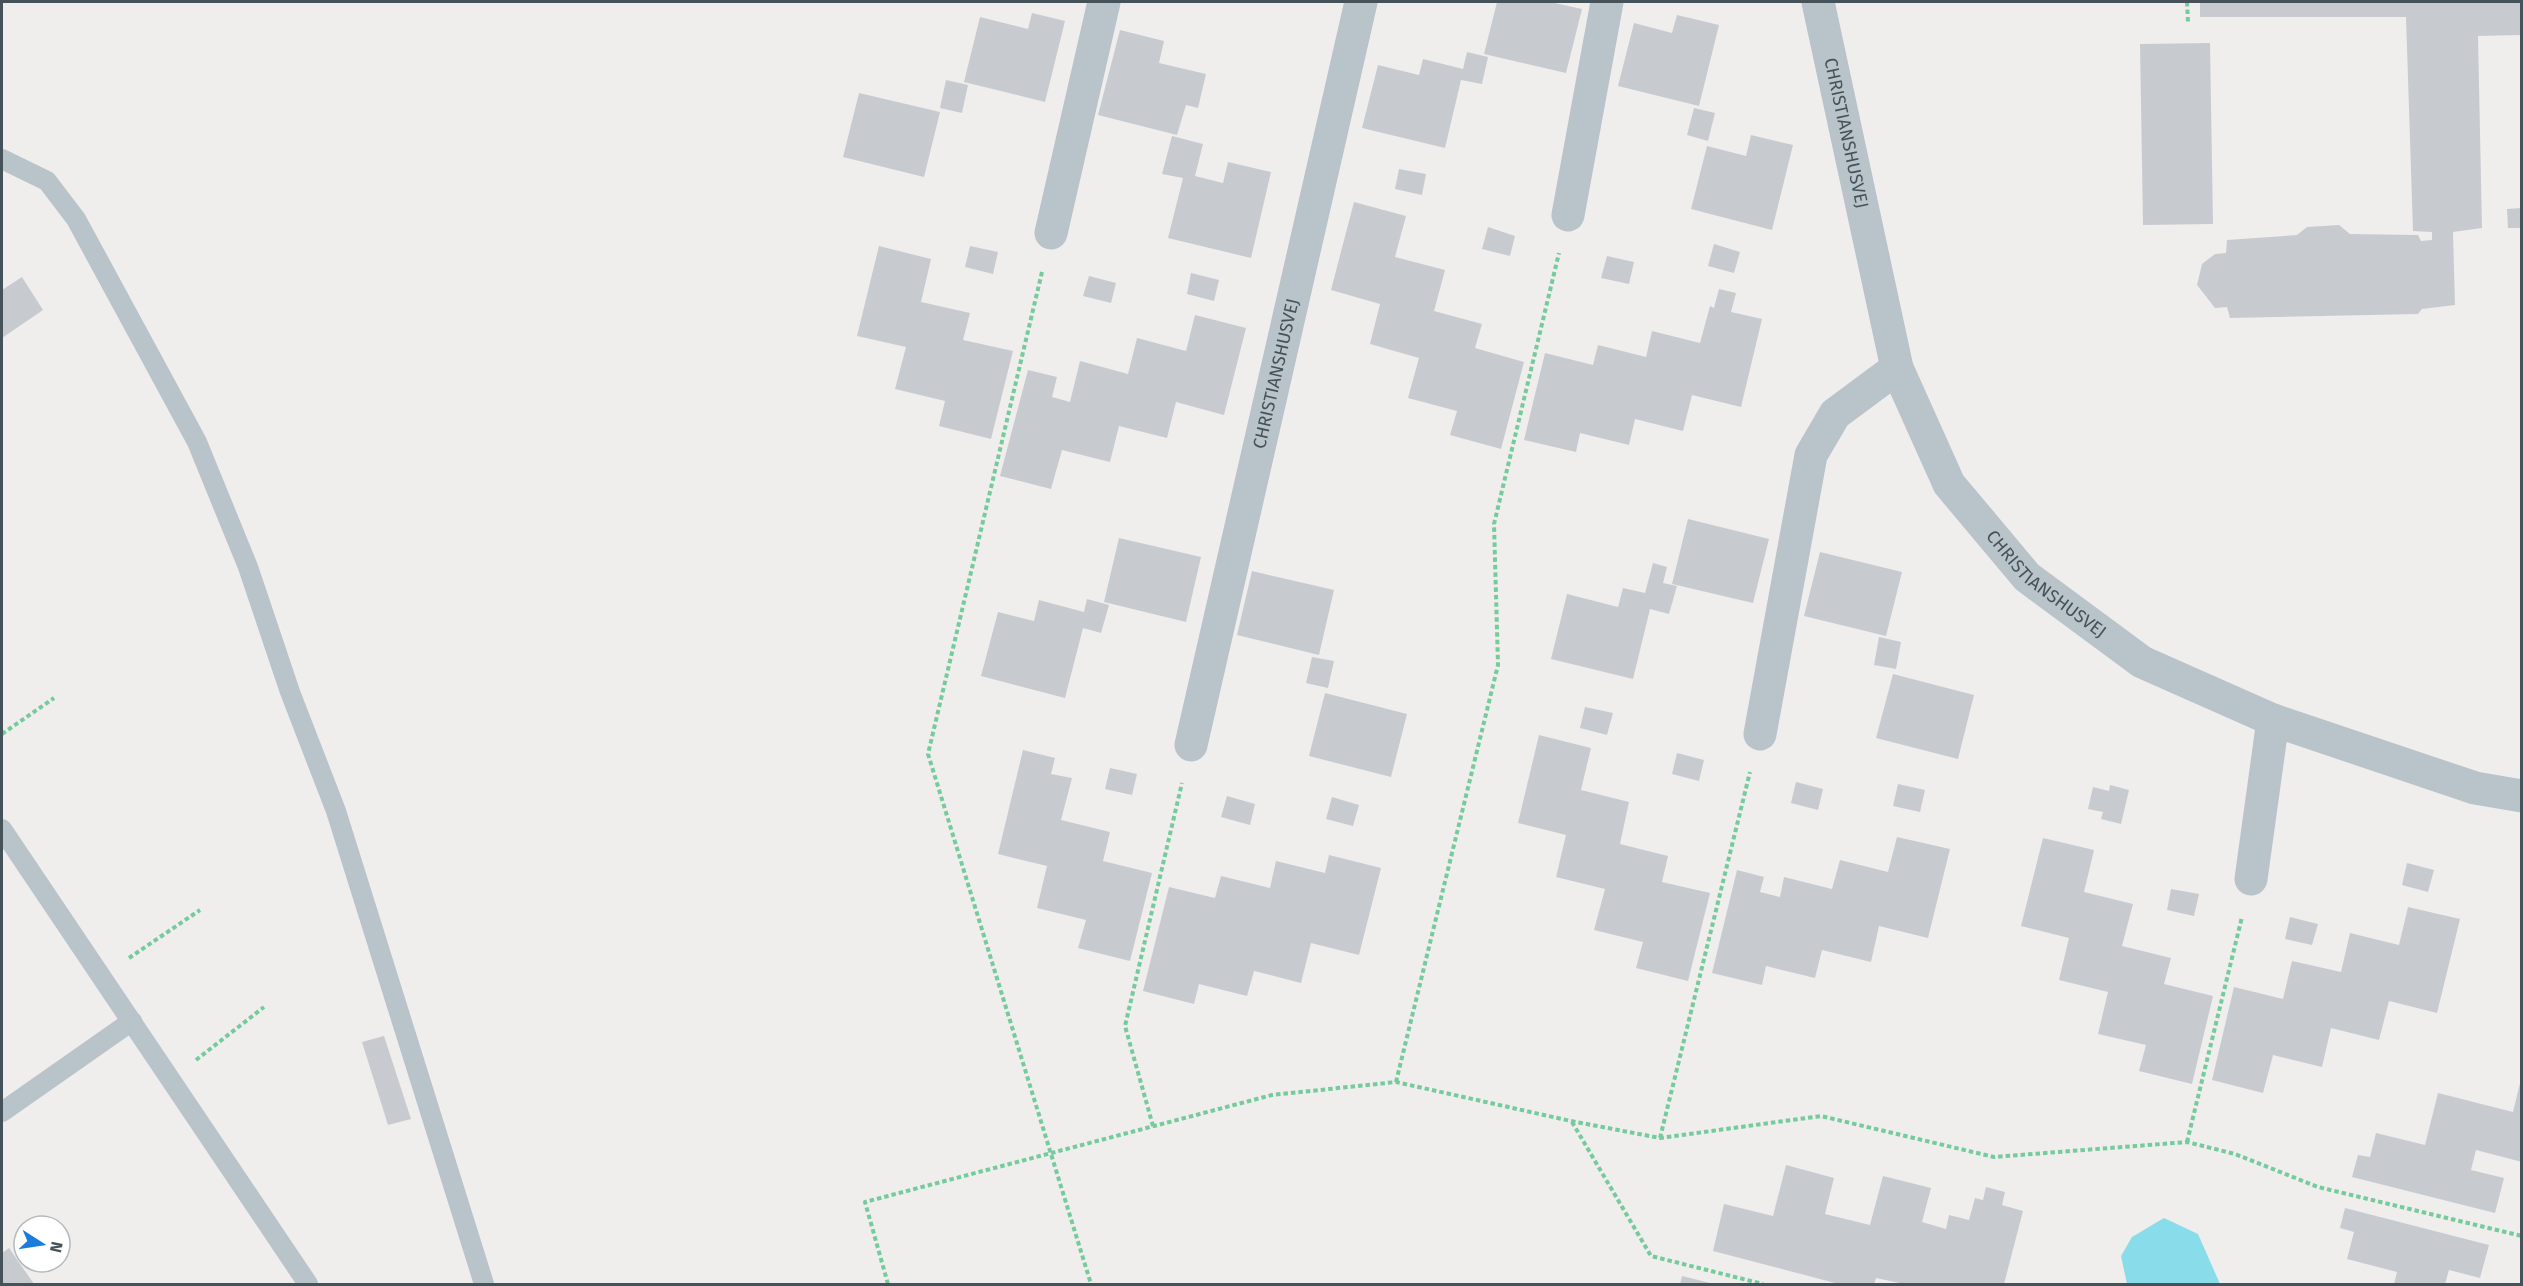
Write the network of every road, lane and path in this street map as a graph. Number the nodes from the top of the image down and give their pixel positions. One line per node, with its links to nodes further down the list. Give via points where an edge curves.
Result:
1 (1104, 2): 9 (street)
2 (1361, 2): 15 (street, CHRISTIANSHUSVEJ)
3 (1607, 2): 8 (street)
4 (1818, 2): 10 (street, CHRISTIANSHUSVEJ)
5 (2187, 2): 6 (path)
6 (2188, 22)
7 (2, 159): 33 (lane, via 47,181 76,219 196,442 248,567 336,811)
8 (1568, 215): 24 (path, via 1494,524 1498,665)
9 (1051, 233): 30 (path, via 928,754)
10 (1897, 368): 12 (street, CHRISTIANSHUSVEJ, via 1949,484 2027,577 2142,662); 14 (street, via 1835,414 1811,455)
11 (54, 698): 13 (path)
12 (2273, 720): 16 (street, CHRISTIANSHUSVEJ, via 2475,788); 18 (street)
13 (2, 734)
14 (1760, 734): 28 (path)
15 (1191, 745): 27 (path, via 1125,1026)
16 (2522, 796)
17 (2, 829): 20 (lane)
18 (2251, 879): 29 (path)
19 (200, 910): 20 (path)
20 (101, 977): 22 (lane)
21 (264, 1006): 23 (path)
22 (132, 1021): 23 (lane); 25 (lane)
23 (171, 1080): 32 (lane)
24 (1396, 1082): 26 (path); 27 (path, via 1272,1095)
25 (2, 1112)
26 (1571, 1121): 28 (path); 36 (path, via 1651,1256)
27 (1153, 1126): 30 (path)
28 (1660, 1138): 29 (path, via 1821,1116 1994,1157)
29 (2187, 1142): 31 (path, via 2235,1154 2318,1187)
30 (1050, 1154): 34 (path, via 865,1203); 35 (path)
31 (2522, 1236)
32 (308, 1284)
33 (484, 1284)
34 (888, 1284)
35 (1091, 1284)
36 (1763, 1284)

